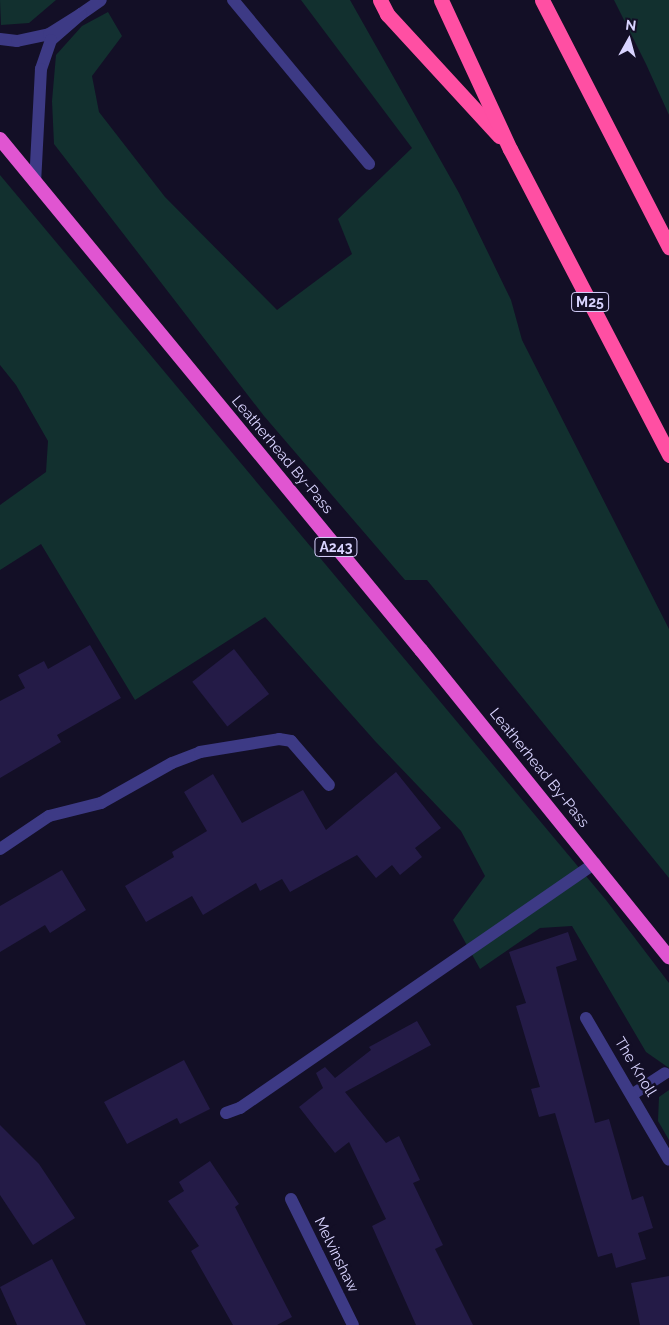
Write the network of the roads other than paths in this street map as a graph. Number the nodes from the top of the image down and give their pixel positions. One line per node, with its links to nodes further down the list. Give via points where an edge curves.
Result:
1 (101, 0): 6 (street)
2 (233, 0): 10 (street)
3 (380, 0): 9 (highway, M25, via 387,14)
4 (441, 0): 9 (highway, M25)
5 (542, 0): 12 (highway)
6 (82, 14): 7 (street, via 49,34 17,41); 11 (street, via 51,40 41,69)
7 (0, 39)
8 (0, 139): 11 (highway, Leatherhead By-Pass / A243)
9 (510, 148): 13 (highway, M25)
10 (369, 164)
11 (35, 182): 16 (highway, Leatherhead By-Pass / A243)
12 (669, 247)
13 (669, 455)
14 (330, 785): 15 (street, via 291,741 279,739 200,752 172,763 101,803 49,816)
15 (0, 849)
16 (595, 863): 17 (highway, Leatherhead By-Pass / A243); 21 (street, via 240,1108)
17 (669, 957)
18 (586, 1018): 20 (street, The Knoll)
19 (665, 1073): 20 (street)
20 (633, 1094): 22 (street, The Knoll)
21 (226, 1113)
22 (669, 1160)
23 (291, 1199): 24 (street, Melvinshaw)
24 (352, 1325)

